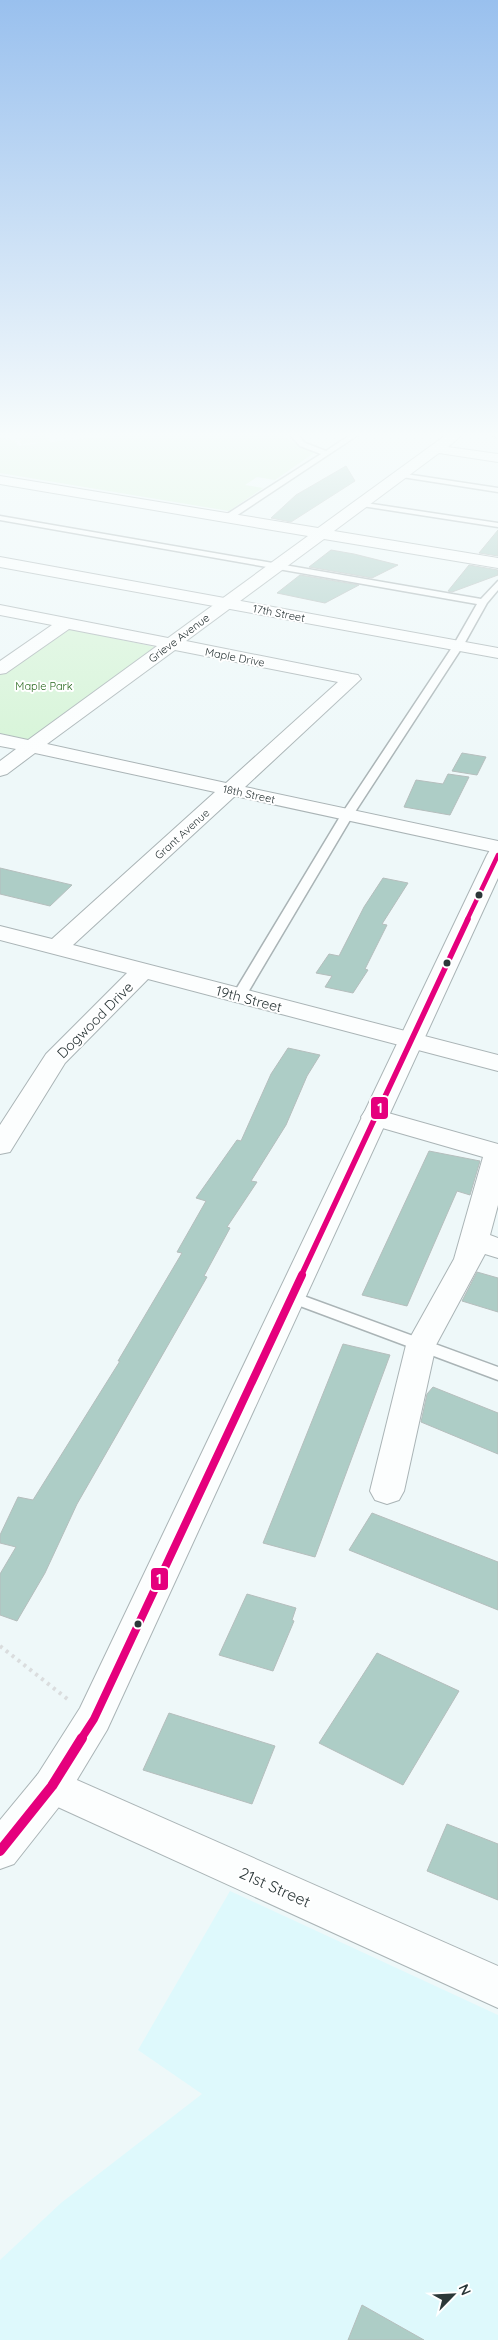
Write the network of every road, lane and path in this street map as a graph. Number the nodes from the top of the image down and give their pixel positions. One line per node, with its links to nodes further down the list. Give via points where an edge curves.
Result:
1 (148, 544): 6 (lane)
2 (308, 544): 6 (street, Grieve Avenue)
3 (385, 544): 5 (street)
4 (0, 562): 9 (street, 17th Street)
5 (498, 563)
6 (276, 567): 8 (lane); 9 (street, Grieve Avenue)
7 (498, 584): 8 (lane)
8 (483, 602): 13 (lane)
9 (226, 603): 12 (street, Grieve Avenue); 13 (street, 17th Street)
10 (0, 610): 11 (street, Maple Drive)
11 (66, 623): 12 (street, Maple Drive); 15 (street)
12 (171, 644): 16 (street, Maple Drive); 18 (street, Grieve Avenue)
13 (458, 646): 14 (street, 17th Street); 21 (lane)
14 (498, 653)
15 (0, 669)
16 (352, 679): 20 (street, Grant Avenue)
17 (0, 740): 18 (street, 18th Street)
18 (32, 747): 19 (street, Grieve Avenue); 20 (street, 18th Street)
19 (0, 770)
20 (231, 790): 21 (street, 18th Street); 25 (street, Grant Avenue)
21 (347, 815): 22 (street, 18th Street); 27 (lane)
22 (498, 847)
23 (498, 855): 28 (street)
24 (0, 933): 25 (street, 19th Street)
25 (56, 948): 26 (street, 19th Street)
26 (143, 971): 27 (street, 19th Street); 31 (street, Dogwood Drive, via 55,1059)
27 (238, 996): 28 (street, 19th Street)
28 (410, 1041): 29 (street, 19th Street); 30 (street)
29 (498, 1063)
30 (374, 1117): 32 (street); 34 (street)
31 (0, 1146)
32 (498, 1154): 33 (street)
33 (486, 1244): 35 (street, via 469,1259)
34 (290, 1296): 35 (lane); 39 (street)
35 (421, 1345): 36 (lane); 37 (street)
36 (498, 1374)
37 (387, 1491)
38 (0, 1646): 39 (path)
39 (94, 1719): 40 (street)
40 (52, 1786): 41 (street); 42 (street, 21st Street)
41 (0, 1851)
42 (498, 1987)

